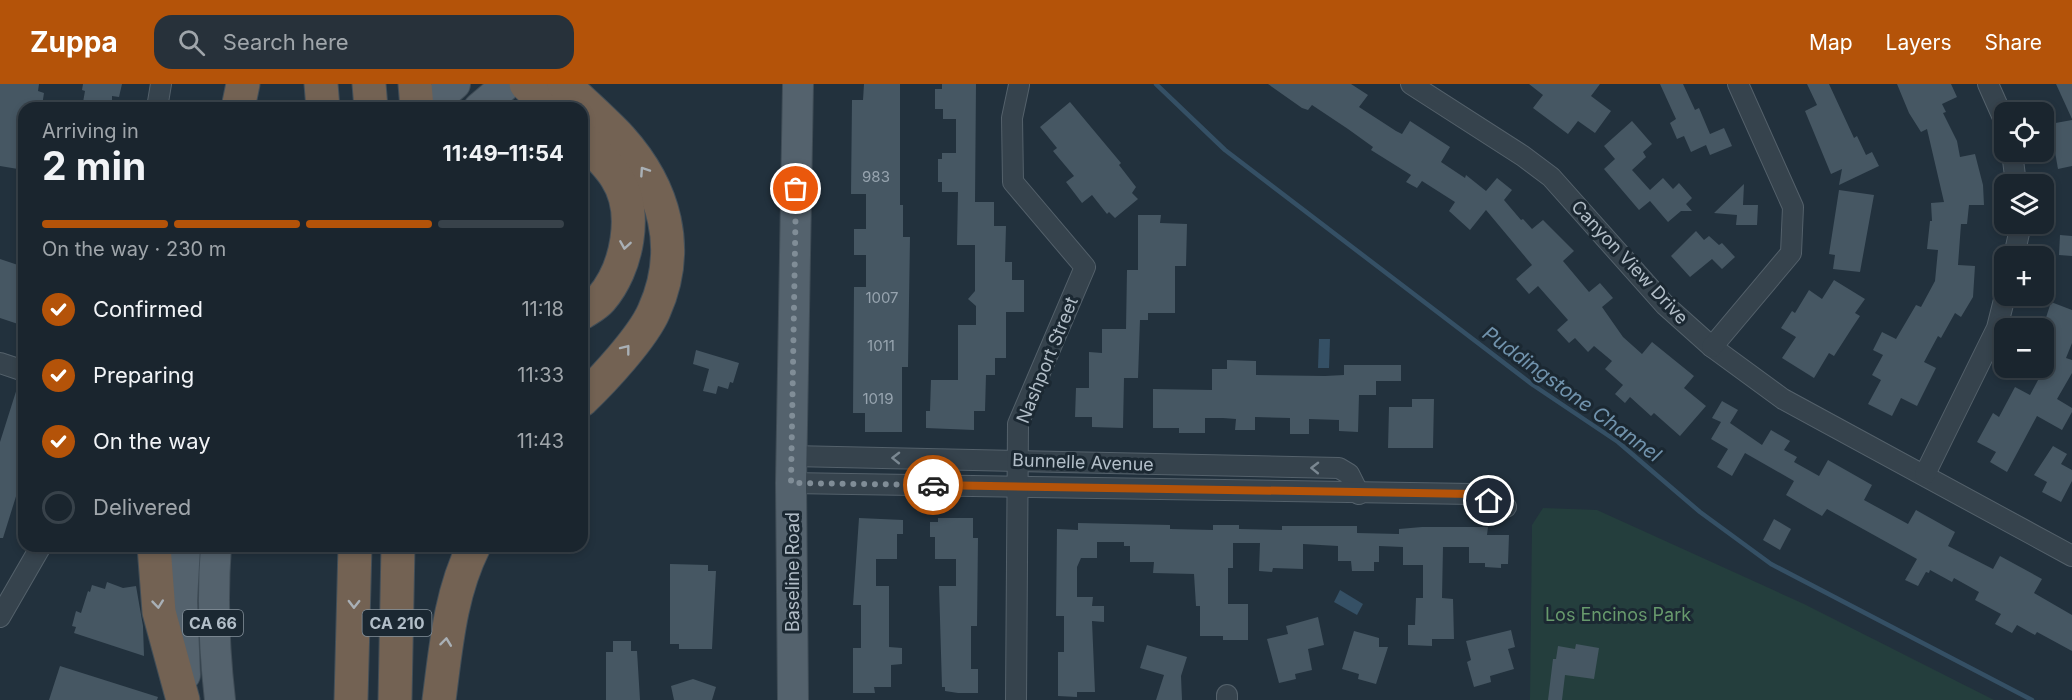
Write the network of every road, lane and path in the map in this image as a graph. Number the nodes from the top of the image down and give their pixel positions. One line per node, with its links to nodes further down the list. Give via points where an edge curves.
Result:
1 (162, 84): 15 (street)
2 (243, 84): 16 (highway)
3 (321, 84): 17 (highway)
4 (344, 84): 18 (highway)
5 (415, 84): 19 (highway)
6 (455, 84): 20 (main road)
7 (507, 84): 21 (main road)
8 (526, 84): 22 (highway)
9 (564, 84): 23 (highway, one-way to 9)
10 (798, 84): 34 (main road, Baseline Road)
11 (1411, 84): 29 (street, Canyon View Drive, via 1551,177 1665,305)
12 (1738, 84): 29 (street, via 1793,207 1791,253)
13 (1988, 84): 24 (street)
14 (1019, 85): 33 (street, Nashport Street, via 1012,118 1013,182 1085,267 1018,424)
15 (158, 102)
16 (239, 102)
17 (322, 102)
18 (345, 102)
19 (416, 102)
20 (434, 102)
21 (486, 102)
22 (545, 102)
23 (583, 102)
24 (1996, 102)
25 (588, 107): 32 (highway, one-way to 25, via 654,313 667,275 667,235 661,200 621,139)
26 (588, 146): 28 (highway, one-way to 28, via 617,179 628,213 618,274 600,300)
27 (2002, 306): 35 (street, via 1997,328)
28 (588, 309)
29 (1712, 347): 35 (street, Canyon View Drive, via 1783,399)
30 (0, 363): 31 (street)
31 (18, 369)
32 (588, 393)
33 (1018, 460): 34 (street, Bunnelle Avenue, one-way to 34); 36 (street, Nashport Street); 37 (street, Bunnelle Avenue, one-way to 33, via 1349,474 1339,468)
34 (792, 470): 36 (street, Bunnelle Avenue); 58 (main road, Baseline Road)
35 (1925, 474): 48 (street, Canyon View Drive)
36 (1017, 486): 37 (street, Bunnelle Avenue, via 1279,489); 59 (street, Nashport Street)
37 (1359, 494): 38 (street, Bunnelle Avenue, via 1473,494)
38 (1506, 507)
39 (38, 552): 49 (street)
40 (154, 552): 50 (highway, one-way to 50, via 159,612)
41 (185, 552): 51 (main road, CA 66, via 183,636)
42 (216, 552): 52 (main road, CA 66, via 212,599)
43 (333, 552): 53 (highway)
44 (355, 552): 54 (highway, one-way to 54)
45 (379, 552): 55 (highway)
46 (398, 552): 56 (highway, CA 210)
47 (472, 552): 57 (highway, one-way to 47, via 457,589)
48 (2072, 556)
49 (0, 617)
50 (183, 700)
51 (188, 700)
52 (220, 700)
53 (330, 700)
54 (351, 700)
55 (378, 700)
56 (395, 700)
57 (439, 700)
58 (793, 700)
59 (1016, 700)

